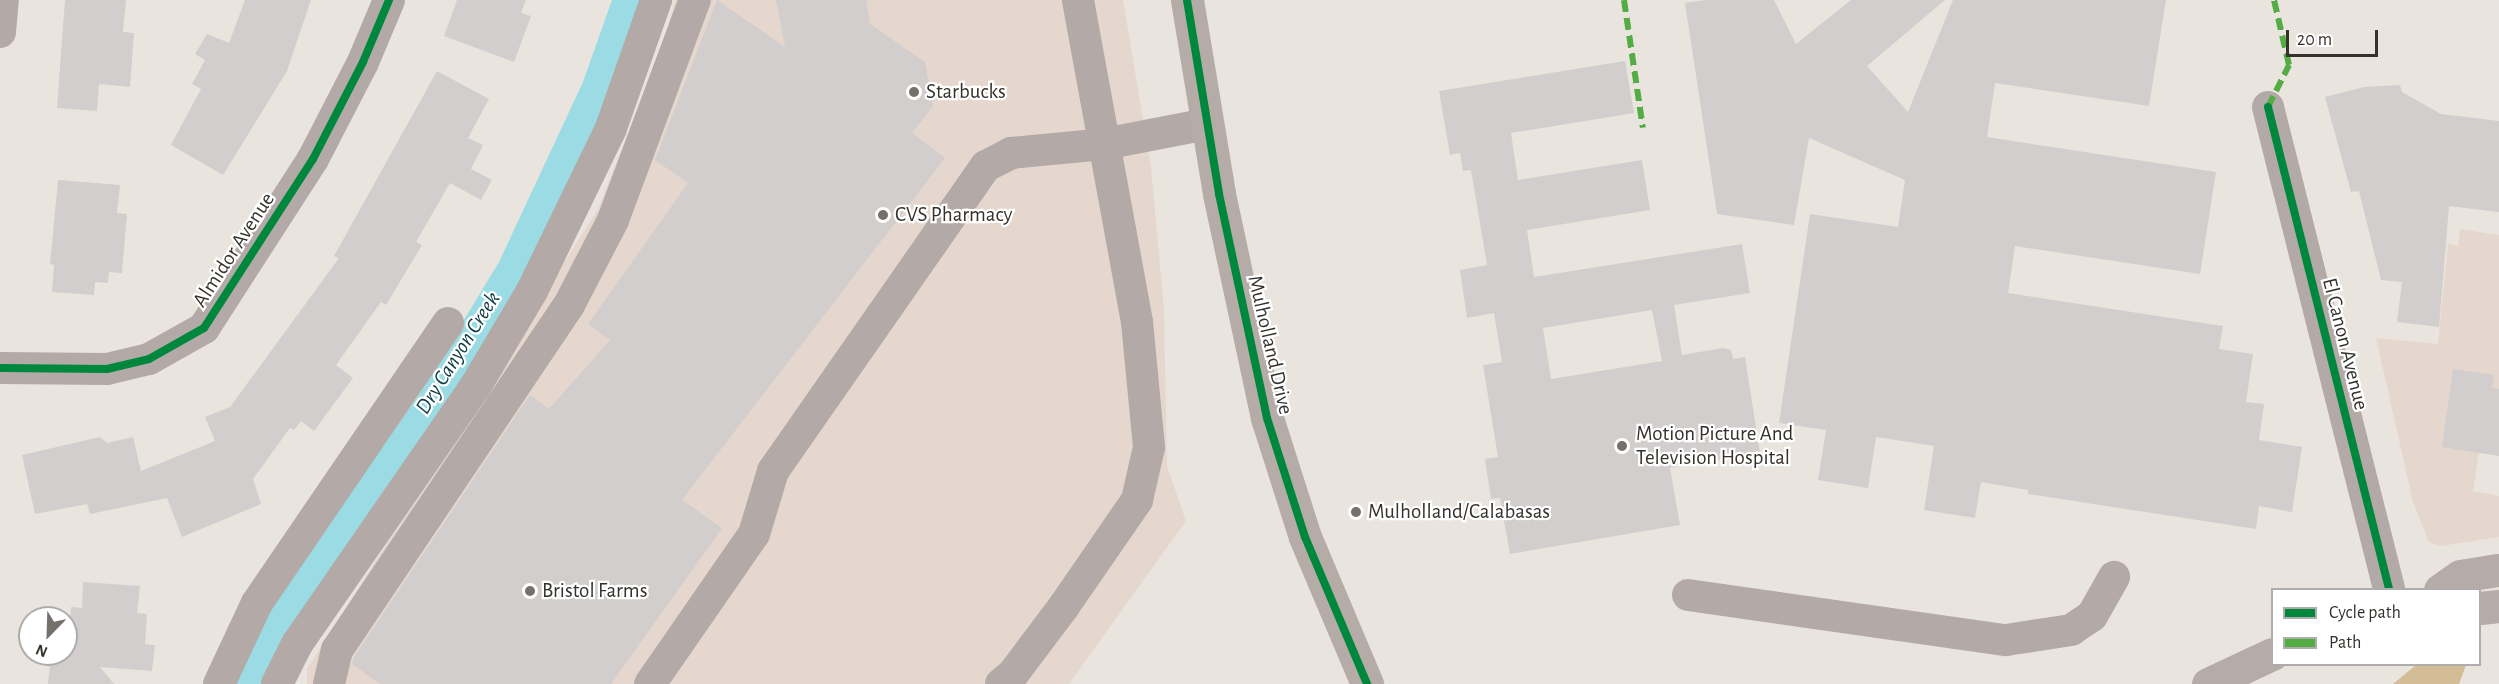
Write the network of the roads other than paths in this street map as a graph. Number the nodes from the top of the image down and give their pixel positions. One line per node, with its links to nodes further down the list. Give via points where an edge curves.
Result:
1 (3, 0): 7 (street)
2 (389, 0): 12 (street, Almidor Avenue, via 314,159 204,328 149,359 107,369)
3 (656, 0): 22 (street, via 611,128 532,291 475,387 297,644)
4 (695, 0): 23 (street, via 613,220 569,305 337,650)
5 (1078, 0): 10 (street)
6 (1186, 0): 9 (main road, Mulholland Drive)
7 (0, 32)
8 (2268, 106): 15 (street, El Canon Avenue)
9 (1207, 124): 10 (street); 26 (main road, Mulholland Drive, via 1267,418 1305,537)
10 (1104, 144): 24 (street, via 1011,153 986,166 773,471 753,534); 25 (street, via 1137,322 1149,447 1137,500 1051,623)
11 (448, 323): 21 (street, via 257,603)
12 (0, 368)
13 (2499, 570): 16 (main road, via 2460,576)
14 (2114, 577): 17 (street, via 2092,616 2071,630 2006,640)
15 (2388, 588)
16 (2443, 588)
17 (1688, 595)
18 (2499, 606): 19 (main road)
19 (2481, 608)
20 (2271, 654): 27 (main road)
21 (219, 684)
22 (277, 684)
23 (328, 684)
24 (650, 684)
25 (1001, 684)
26 (1367, 684)
27 (2208, 684)

